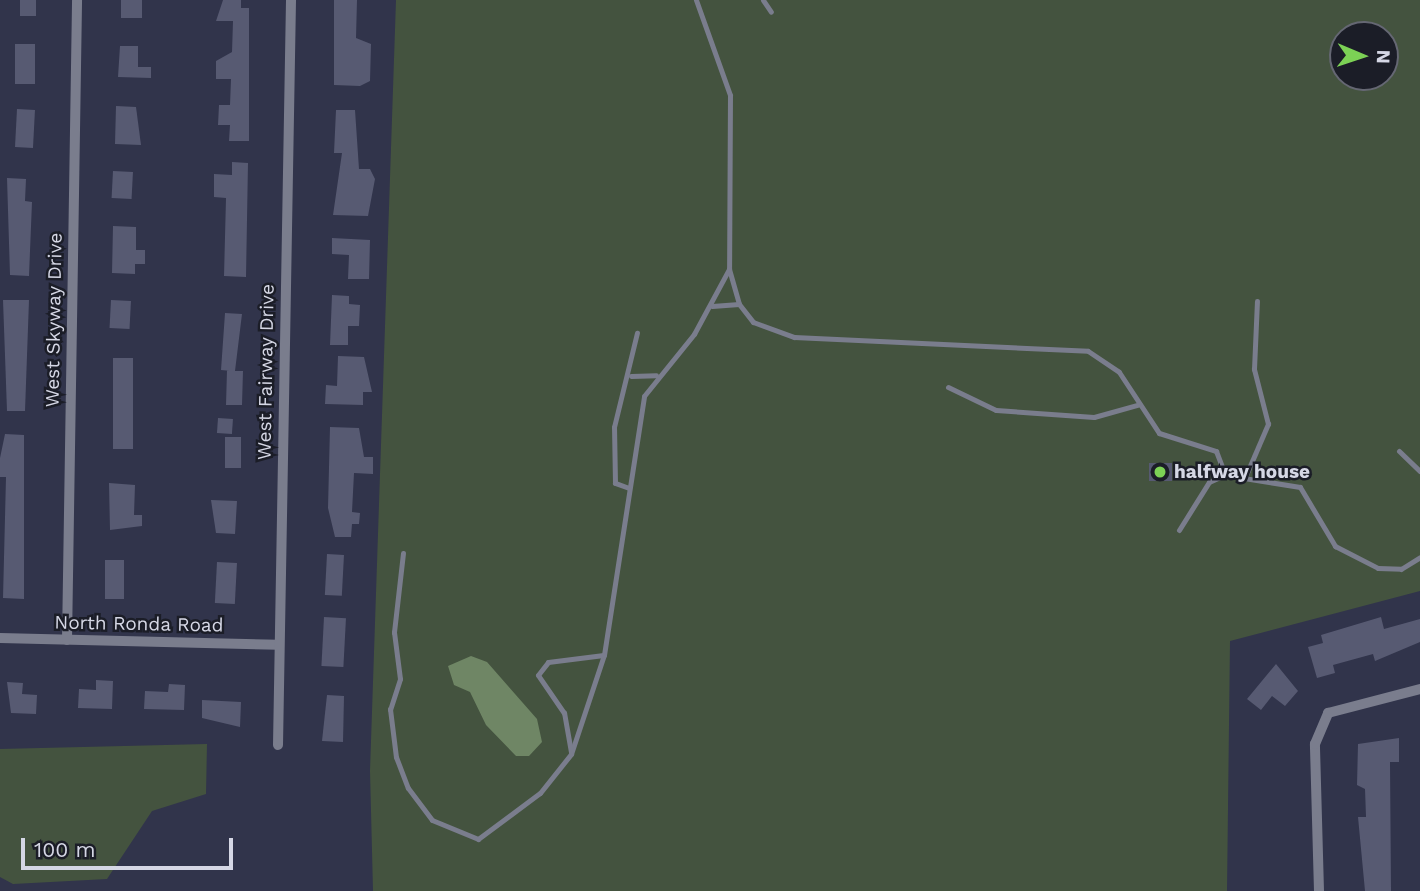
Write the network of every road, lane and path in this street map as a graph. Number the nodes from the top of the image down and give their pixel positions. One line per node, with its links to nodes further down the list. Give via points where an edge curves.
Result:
1 (76, 0): 24 (street, West Skyway Drive)
2 (291, 0): 25 (street, West Fairway Drive)
3 (696, 0): 6 (lane, via 730,95)
4 (764, 0): 5 (lane)
5 (771, 12)
6 (729, 269): 8 (lane); 9 (lane)
7 (1257, 301): 18 (lane, via 1254,369 1268,424)
8 (739, 304): 9 (lane, via 726,301); 14 (lane, via 753,322 794,337 1088,351 1119,372)
9 (709, 309): 11 (lane)
10 (637, 333): 12 (lane)
11 (656, 375): 12 (lane); 19 (lane, via 638,415)
12 (631, 376): 19 (lane, via 614,427 615,483)
13 (948, 387): 14 (lane, via 996,410 1094,417)
14 (1137, 405): 17 (lane, via 1169,439 1216,451)
15 (1399, 451): 16 (lane)
16 (1420, 471)
17 (1225, 475): 18 (lane); 20 (lane, via 1209,482)
18 (1246, 475): 22 (lane, via 1300,488 1335,546 1358,560 1401,569)
19 (629, 488): 26 (lane)
20 (1179, 530)
21 (403, 553): 29 (lane, via 394,632 400,679 391,726 408,788 421,808 446,831 478,839 540,793)
22 (1420, 556)
23 (0, 638): 24 (street, North Ronda Road)
24 (67, 640): 25 (street, North Ronda Road)
25 (278, 645): 28 (street, West Fairway Drive)
26 (604, 655): 29 (lane); 29 (lane, via 548,663 538,675 564,713)
27 (1420, 689): 30 (street, via 1328,713 1315,744)
28 (278, 746)
29 (571, 754)
30 (1319, 891)

